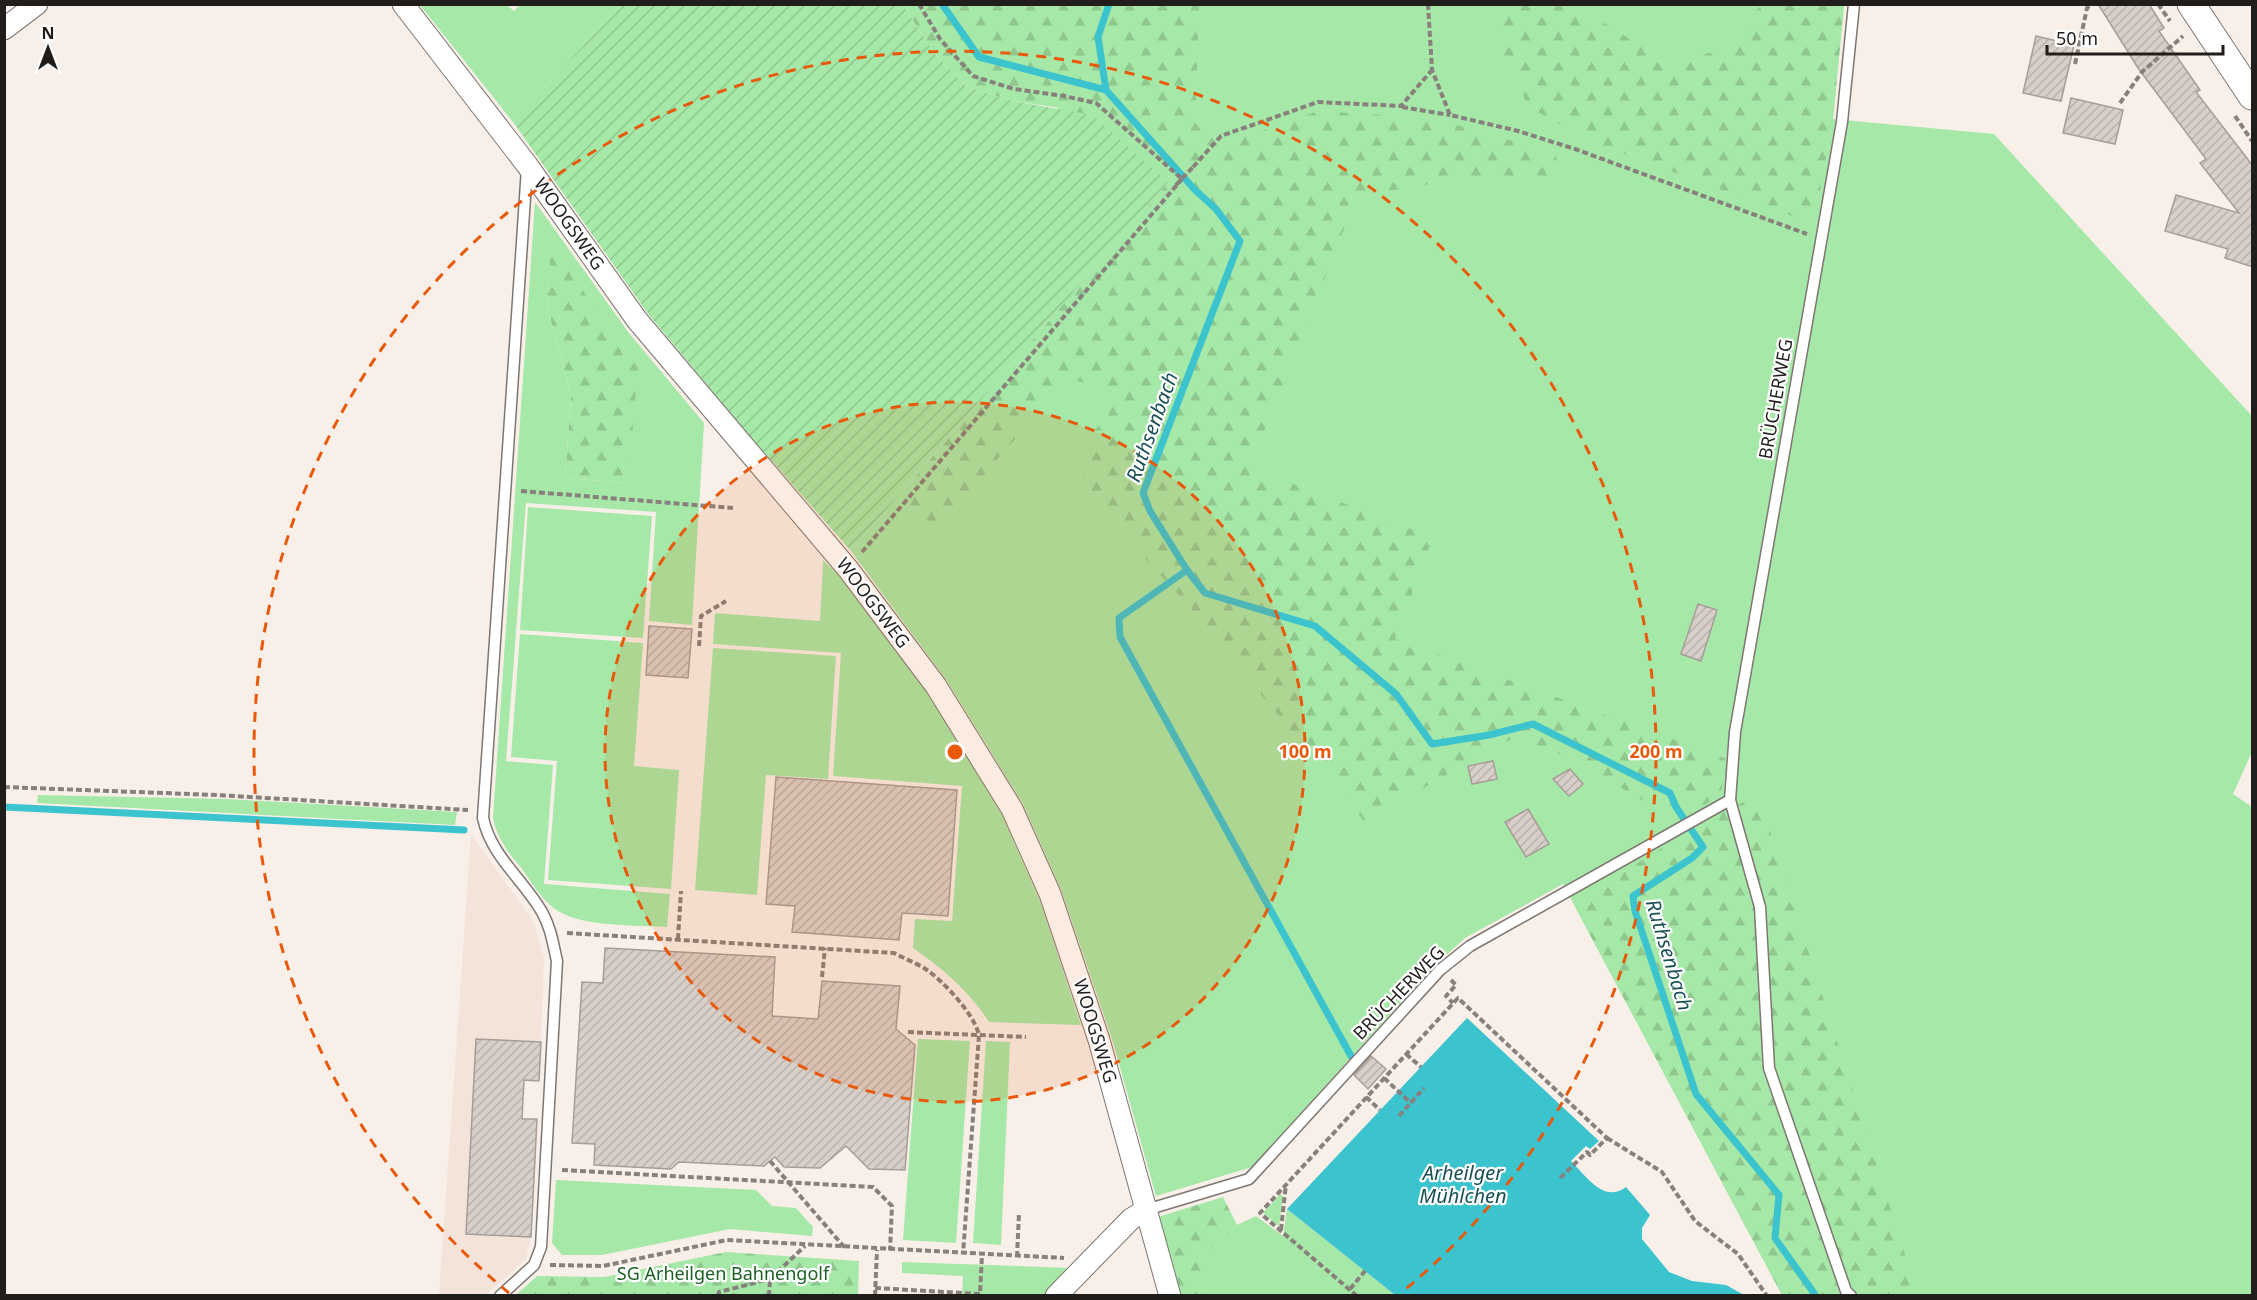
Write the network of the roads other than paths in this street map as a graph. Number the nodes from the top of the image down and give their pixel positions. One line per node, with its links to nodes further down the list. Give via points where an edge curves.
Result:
1 (37, 4): 5 (street)
2 (403, 4): 7 (street, WOOGSWEG)
3 (1854, 4): 8 (lane, BRÜCHERWEG, via 1842,122 1735,732)
4 (2191, 4): 6 (street)
5 (4, 29)
6 (2253, 96)
7 (527, 165): 9 (street, WOOGSWEG, via 637,320 848,568 936,686 1012,809 1050,894 1099,1040); 11 (lane, via 483,811 493,847 542,911 552,932 556,961 541,1246 534,1265)
8 (1730, 800): 9 (lane, BRÜCHERWEG, via 1470,946 1440,970 1249,1179); 10 (lane, BRÜCHERWEG, via 1760,907 1769,1068)
9 (1146, 1210): 12 (street, via 1131,1219); 13 (street, WOOGSWEG)
10 (1849, 1293)
11 (500, 1296)
12 (1056, 1296)
13 (1170, 1296)

